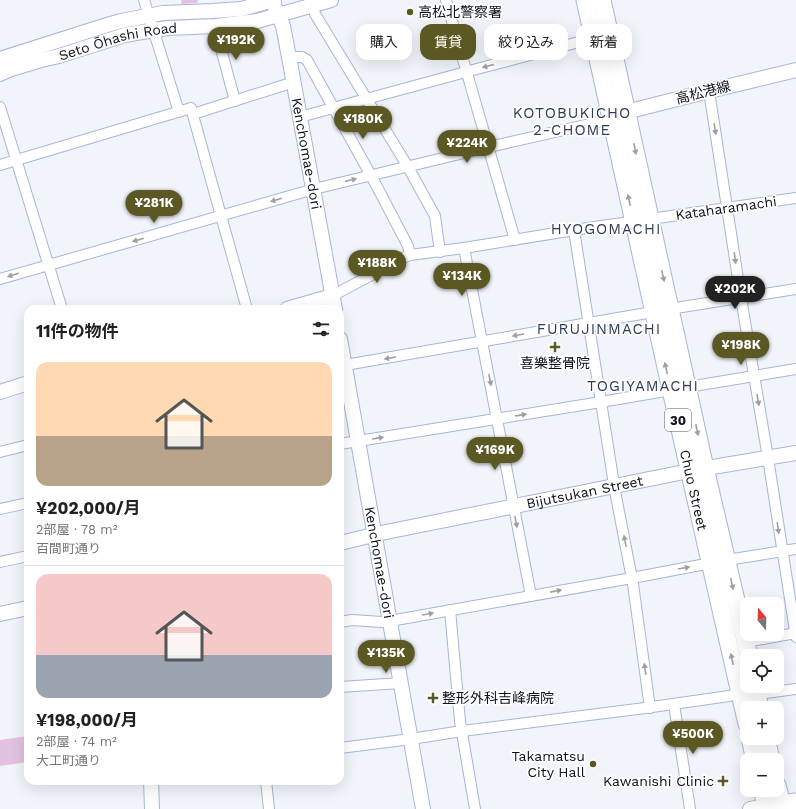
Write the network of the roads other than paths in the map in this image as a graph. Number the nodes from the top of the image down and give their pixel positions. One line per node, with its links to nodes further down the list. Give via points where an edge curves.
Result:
1 (144, 0): 10 (street)
2 (273, 0): 8 (street, Seto Ōhashi Road, via 242,9); 9 (street, Kenchomae-dori)
3 (331, 0): 7 (street, Seto Ōhashi Road)
4 (446, 0): 19 (street)
5 (585, 0): 11 (highway, 30)
6 (602, 0): 28 (highway, 30)
7 (313, 5): 9 (street, Seto Ōhashi Road); 23 (street, via 315,14)
8 (210, 6): 10 (street, Seto Ōhashi Road)
9 (279, 15): 12 (street, Seto Ōhashi Road); 15 (street, Kenchomae-dori)
10 (149, 16): 13 (street); 16 (street, Seto Ōhashi Road, via 104,26)
11 (591, 24)
12 (216, 26): 13 (street, Seto Ōhashi Road); 24 (street)
13 (154, 30): 20 (street, Seto Ōhashi Road, via 120,37); 27 (street)
14 (576, 43): 19 (street, one-way to 19)
15 (289, 57): 21 (street, Kenchomae-dori); 26 (street, via 302,57 307,60)
16 (0, 59)
17 (601, 60): 28 (highway, 30)
18 (796, 70): 22 (street, 高松港線)
19 (467, 72): 23 (street); 31 (street)
20 (0, 74)
21 (294, 82): 24 (street); 30 (street, Kenchomae-dori)
22 (709, 90): 28 (street, 高松港線); 38 (street, one-way to 38)
23 (366, 99): 26 (street); 34 (street)
24 (235, 101): 29 (street)
25 (0, 106): 32 (street)
26 (333, 108): 30 (street); 35 (street)
27 (179, 112): 29 (street, via 191,108); 32 (street)
28 (618, 113): 31 (street, via 599,122); 40 (highway, Chuo Street / 30)
29 (193, 114): 39 (street)
30 (300, 117): 36 (street, Kenchomae-dori)
31 (489, 147): 34 (street); 42 (street)
32 (16, 160): 33 (street); 46 (street)
33 (0, 165)
34 (408, 167): 35 (street); 44 (street, via 435,216)
35 (371, 176): 36 (street, one-way to 35); 45 (street)
36 (314, 189): 39 (street, one-way to 39); 50 (street, Kenchomae-dori)
37 (796, 198): 38 (street, Kataharamachi)
38 (728, 208): 40 (street, Kataharamachi); 49 (street, one-way to 49)
39 (221, 216): 46 (street, one-way to 46); 52 (street)
40 (642, 221): 41 (street, Kataharamachi); 54 (highway, Chuo Street / 30, one-way to 54); 55 (highway, Chuo Street / 30)
41 (574, 230): 42 (street, Kataharamachi); 56 (street)
42 (515, 240): 43 (street, Kataharamachi)
43 (464, 248): 44 (street, Kataharamachi); 57 (street)
44 (440, 252): 45 (street, Kataharamachi)
45 (413, 255): 50 (street, Kataharamachi, via 405,257)
46 (49, 265): 47 (street, one-way to 47); 51 (street)
47 (0, 279)
48 (796, 289): 49 (street)
49 (741, 298): 54 (street); 61 (street)
50 (334, 302): 53 (street)
51 (61, 305)
52 (246, 305)
53 (314, 305)
54 (670, 309): 55 (street); 64 (highway, Chuo Street / 30)
55 (654, 313): 56 (street); 65 (highway, Chuo Street / 30, one-way to 55)
56 (589, 324): 57 (street, one-way to 57); 67 (street)
57 (482, 342): 59 (street, one-way to 59); 68 (street, one-way to 68)
58 (344, 361): 59 (street, Kenchomae-dori)
59 (345, 366): 62 (street, Kenchomae-dori)
60 (796, 369): 61 (street)
61 (754, 376): 64 (street); 74 (street, one-way to 74)
62 (344, 381): 69 (street, Kenchomae-dori)
63 (24, 384): 66 (street)
64 (688, 387): 75 (highway, Chuo Street / 30, one-way to 75)
65 (671, 390): 67 (street); 75 (highway, Chuo Street / 30)
66 (0, 392)
67 (601, 402): 68 (street, one-way to 67); 76 (street)
68 (497, 419): 69 (street, one-way to 68); 78 (street)
69 (358, 441): 70 (street); 80 (street, Kenchomae-dori)
70 (344, 443)
71 (24, 446): 72 (street)
72 (0, 452)
73 (796, 453): 74 (street, Bijutsukan Street)
74 (768, 458): 75 (street, Bijutsukan Street); 83 (street, one-way to 83)
75 (697, 469): 76 (street, Bijutsukan Street); 85 (highway, Chuo Street / 30); 87 (highway, Chuo Street / 30)
76 (614, 486): 78 (street, Bijutsukan Street); 88 (street, one-way to 76)
77 (24, 503): 79 (street)
78 (513, 507): 80 (street, Bijutsukan Street); 89 (street, one-way to 89)
79 (0, 509)
80 (375, 535): 81 (street, Bijutsukan Street); 94 (street, Kenchomae-dori)
81 (344, 542)
82 (796, 549): 83 (street)
83 (782, 551): 85 (street); 95 (street)
84 (24, 557): 86 (street)
85 (727, 560): 87 (street); 96 (highway, Chuo Street / 30, one-way to 96)
86 (0, 562)
87 (710, 563): 88 (street, one-way to 87); 100 (highway, Chuo Street / 30, one-way to 87)
88 (632, 578): 89 (street, one-way to 88); 104 (street, one-way to 88)
89 (531, 596): 91 (street)
90 (24, 609): 92 (street)
91 (450, 610): 94 (street, one-way to 91); 105 (street)
92 (0, 614)
93 (344, 621): 94 (street)
94 (390, 621): 97 (street, Kenchomae-dori)
95 (796, 634): 96 (street)
96 (747, 649)
97 (401, 683): 98 (street); 106 (street, Kenchomae-dori)
98 (344, 687)
99 (796, 689): 101 (street)
100 (740, 693): 102 (highway, Chuo Street / 30); 103 (street)
101 (757, 696)
102 (742, 701)
103 (674, 704): 104 (street); 114 (street)
104 (650, 708): 105 (street)
105 (462, 731): 106 (street); 113 (street)
106 (411, 739): 107 (street); 112 (street, Kenchomae-dori)
107 (344, 747)
108 (151, 785): 110 (street)
109 (266, 785): 111 (street)
110 (152, 809)
111 (269, 809)
112 (423, 809)
113 (475, 809)
114 (690, 809)

